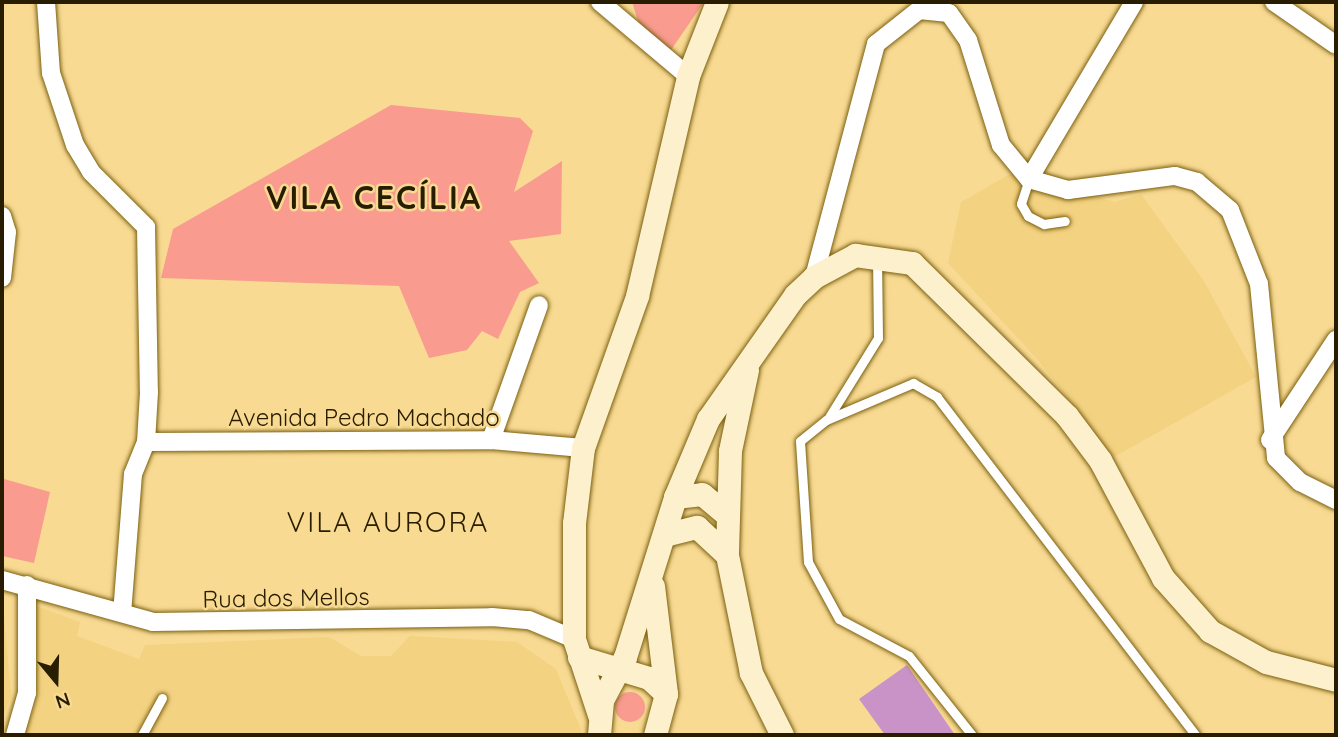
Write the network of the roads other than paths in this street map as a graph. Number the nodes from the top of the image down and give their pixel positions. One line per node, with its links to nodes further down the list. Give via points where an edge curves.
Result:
1 (46, 2): 20 (street, via 51,73 75,145 91,172 146,227)
2 (600, 2): 7 (street)
3 (717, 2): 7 (street)
4 (1134, 2): 8 (street)
5 (1275, 2): 6 (street)
6 (1336, 45)
7 (688, 76): 21 (street, via 637,296)
8 (1029, 179): 10 (lane, via 1021,204 1028,216 1044,224); 12 (street, via 1001,145 959,23 949,13 919,10 876,44); 19 (street, via 1068,190 1175,176 1197,182 1230,210 1259,284)
9 (3, 218): 13 (street)
10 (1066, 221)
11 (876, 254): 12 (street, via 855,256); 17 (lane, via 877,338); 33 (street, via 912,264 929,277 1067,416 1100,460 1163,578 1210,631 1266,662)
12 (814, 276): 16 (street)
13 (2, 278)
14 (538, 305): 18 (street)
15 (1336, 340): 19 (street)
16 (750, 360): 22 (street, via 708,419); 24 (street, via 734,421)
17 (827, 420): 41 (lane, via 810,429 797,453 808,562 817,586 839,619 909,656); 42 (lane, via 897,386 924,384)
18 (491, 440): 20 (street, Avenida Pedro Machado); 21 (street, Avenida Pedro Machado)
19 (1270, 440): 23 (street, via 1286,470)
20 (146, 442): 30 (street, via 133,474)
21 (583, 448): 31 (street, via 574,523)
22 (675, 497): 24 (street, via 702,494); 25 (street)
23 (1336, 500)
24 (727, 515): 26 (street)
25 (664, 535): 26 (street, via 697,527); 27 (street)
26 (727, 555): 40 (street, via 751,673)
27 (652, 579): 32 (street); 34 (street)
28 (2, 580): 29 (street, Rua dos Mellos)
29 (27, 585): 30 (street, Rua dos Mellos); 37 (street, via 27,693)
30 (122, 613): 31 (street, Rua dos Mellos, via 194,625 492,617 529,620)
31 (577, 648): 32 (street); 36 (street)
32 (621, 668): 34 (street, via 649,678); 36 (street)
33 (1336, 680)
34 (666, 694): 39 (street)
35 (162, 698): 38 (lane)
36 (604, 729)
37 (15, 735)
38 (142, 735)
39 (655, 735)
40 (782, 735)
41 (972, 735)
42 (1195, 735)

